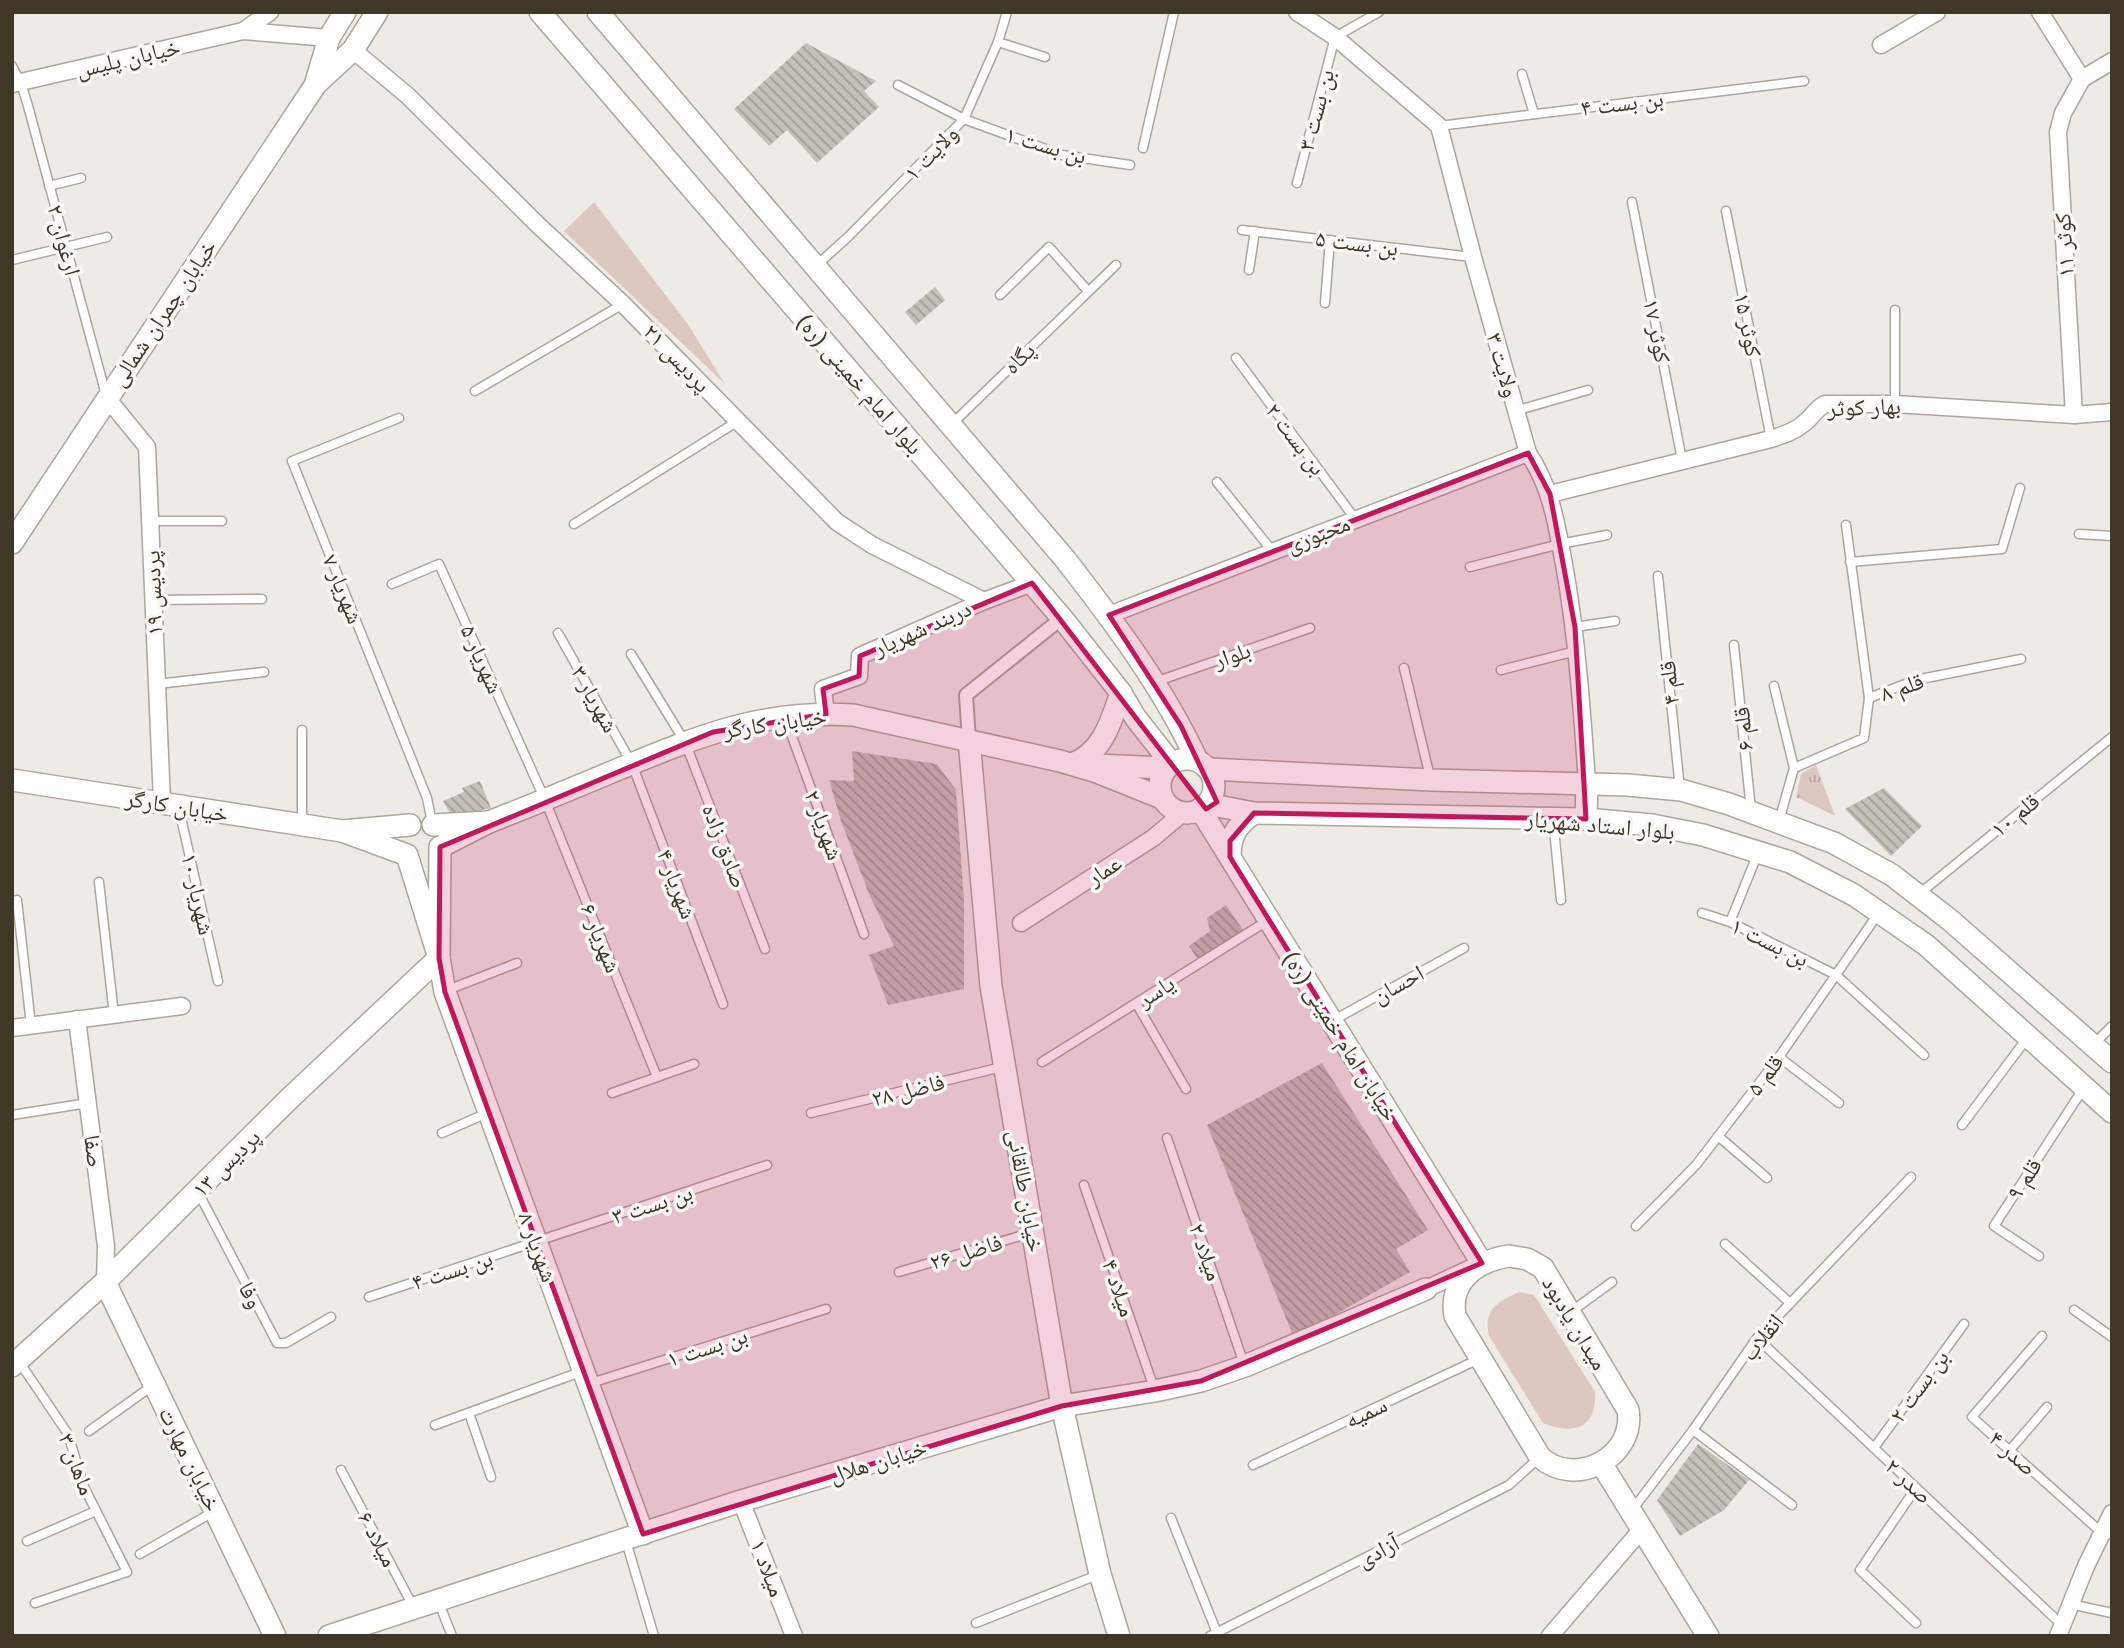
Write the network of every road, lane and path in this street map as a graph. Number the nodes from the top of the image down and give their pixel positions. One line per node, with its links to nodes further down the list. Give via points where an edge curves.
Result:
1 (345, 12): 14 (main road, خیابان چمران شمالی)
2 (377, 12): 17 (main road, خیابان چمران شمالی)
3 (540, 12): 83 (main road, بلوار امام خمینی (ره))
4 (598, 12): 45 (main road, بلوار امام خمینی (ره))
5 (1007, 12): 15 (lane, ولایت ۱)
6 (1174, 12): 30 (lane)
7 (1297, 12): 13 (street)
8 (1380, 12): 13 (lane)
9 (1937, 12): 16 (street)
10 (2040, 12): 22 (street)
11 (268, 13): 12 (street, خیابان پلیس)
12 (243, 31): 14 (street, خیابان پلیس); 24 (street, خیابان پلیس)
13 (1335, 37): 29 (street); 33 (lane, بن بست ۳)
14 (329, 38): 25 (main road, خیابان چمران شمالی)
15 (998, 42): 18 (lane); 28 (lane, ولایت ۱)
16 (1881, 46)
17 (353, 50): 25 (main road, خیابان چمران شمالی); 50 (street, پردیس ۲۱, via 408,96)
18 (1045, 57)
19 (2112, 61): 22 (street)
20 (12, 66): 24 (lane, ارغوان ۲)
21 (1522, 74): 27 (lane)
22 (2082, 79): 59 (street, کوثر ۱۱, via 2058,132)
23 (1804, 81): 27 (lane, بن بست ۴)
24 (17, 84): 34 (lane, ارغوان ۲)
25 (316, 84): 55 (main road, خیابان چمران شمالی)
26 (898, 85): 28 (lane)
27 (1534, 114): 29 (lane, بن بست ۴)
28 (964, 119): 31 (lane, بن بست ۱, via 1062,155); 45 (lane, ولایت ۱)
29 (1439, 125): 42 (street, ولایت ۳)
30 (1143, 148)
31 (1130, 164)
32 (80, 178): 34 (lane)
33 (1297, 183)
34 (49, 186): 41 (lane, ارغوان ۲)
35 (1633, 202): 65 (lane, کوثر ۱۷)
36 (1726, 211): 63 (lane, کوثر ۱۵)
37 (1242, 230): 38 (lane, بن بست ۵)
38 (1255, 232): 40 (lane, بن بست ۵); 46 (lane)
39 (107, 237): 41 (lane)
40 (1330, 240): 42 (lane, بن بست ۵); 49 (lane)
41 (66, 248): 43 (lane); 55 (lane, ارغوان ۲)
42 (1473, 257): 57 (street, ولایت ۳)
43 (12, 261)
44 (1116, 265): 47 (lane, پگاه)
45 (816, 267): 62 (main road, بلوار امام خمینی (ره))
46 (1249, 270)
47 (1088, 291): 48 (lane, via 1049,247); 62 (lane, پگاه)
48 (1000, 295)
49 (1325, 303)
50 (623, 304): 54 (lane); 61 (street, پردیس ۲۱)
51 (1895, 310): 56 (lane)
52 (1236, 358): 69 (lane, بن بست ۲)
53 (1588, 390): 57 (lane)
54 (475, 391)
55 (107, 398): 71 (street, پردیس ۱۹, via 147,447); 77 (main road, خیابان چمران شمالی)
56 (1895, 404): 59 (street, بهار کوثر); 63 (street, بهار کوثر, via 1825,404 1798,428)
57 (1515, 411): 64 (street, ولایت ۳)
58 (2112, 412): 59 (street, بهار کوثر)
59 (2074, 415)
60 (399, 418): 133 (lane, شهریار ۷, via 292,461 427,798)
61 (738, 421): 72 (lane); 87 (street, پردیس ۲۱, via 837,522 872,545)
62 (950, 425): 88 (main road, بلوار امام خمینی (ره))
63 (1771, 439): 65 (street, بهار کوثر)
64 (1528, 453): 68 (street, ولایت ۳); 69 (street, محبوری)
65 (1682, 460): 68 (street, بهار کوثر)
66 (1217, 482): 79 (lane)
67 (2020, 488): 80 (lane, via 2002,549)
68 (1550, 494): 78 (street, ولایت ۳)
69 (1356, 520): 79 (street, محبوری)
70 (222, 521): 71 (lane)
71 (150, 522): 86 (street, پردیس ۱۹)
72 (574, 524)
73 (1846, 525): 80 (lane)
74 (2079, 534): 76 (lane)
75 (1606, 535): 78 (lane)
76 (2112, 536)
77 (12, 543)
78 (1560, 544): 81 (lane); 91 (street, ولایت ۳)
79 (1273, 552): 88 (street, محبوری)
80 (1850, 562): 105 (lane)
81 (1470, 567)
82 (1658, 576): 120 (lane, قلم ۴)
83 (1032, 583): 87 (street); 89 (main road, بلوار امام خمینی (ره))
84 (392, 584): 122 (lane, شهریار ۵, via 439,564)
85 (262, 598): 86 (lane)
86 (153, 600): 102 (street, پردیس ۱۹)
87 (984, 601): 106 (street, دربند شهریار, via 860,656 859,676 823,690)
88 (1109, 615): 101 (main road, بلوار امام خمینی (ره))
89 (1062, 618): 104 (main road, بلوار امام خمینی (ره)); 110 (street, via 965,695)
90 (1615, 621): 91 (lane)
91 (1575, 626): 95 (street, ولایت ۳)
92 (1310, 628): 101 (lane, بلوار)
93 (558, 634): 112 (lane, شهریار ۳)
94 (1734, 645): 125 (lane, قلم ۶)
95 (1577, 651): 99 (lane); 119 (street, ولایت ۳)
96 (631, 654): 111 (lane, صادق زاده)
97 (2021, 659): 105 (lane, قلم ۸, via 1916,680)
98 (1404, 668): 118 (lane)
99 (1501, 670)
100 (264, 672): 102 (lane)
101 (1154, 682): 114 (main road, بلوار امام خمینی (ره))
102 (157, 684): 123 (street, پردیس ۱۹)
103 (1774, 686): 116 (lane)
104 (1121, 693): 113 (main road, via 1105,735 1089,755); 115 (main road, بلوار امام خمینی (ره))
105 (1869, 698): 116 (lane, قلم ۸, via 1864,738)
106 (826, 714): 107 (main road, خیابان کارگر); 110 (main road, خیابان کارگر, via 853,715)
107 (785, 717): 111 (main road, خیابان کارگر, via 734,726); 148 (lane, شهریار ۲)
108 (302, 730): 131 (lane)
109 (2112, 737): 140 (lane, قلم ۱۰)
110 (969, 740): 113 (main road, خیابان کارگر); 172 (main road, خیابان طالقانی, via 991,986)
111 (685, 742): 112 (main road, خیابان کارگر); 150 (lane, صادق زاده)
112 (632, 764): 122 (main road, خیابان کارگر); 157 (lane, شهریار ۴)
113 (1072, 764): 115 (main road); 121 (main road)
114 (1203, 765): 115 (main road, via 1184,758); 118 (main road, بلوار استاد شهریار); 124 (main road, via 1214,780 1213,793)
115 (1169, 766): 121 (main road, via 1159,785)
116 (1794, 768): 129 (lane)
117 (12, 780): 123 (main road, خیابان کارگر)
118 (1431, 780): 119 (main road, بلوار استاد شهریار)
119 (1587, 783): 120 (main road, بلوار استاد شهریار); 128 (main road)
120 (1681, 790): 125 (main road, بلوار استاد شهریار)
121 (1162, 798): 124 (main road, via 1170,808)
122 (545, 800): 130 (main road, خیابان کارگر); 173 (lane, شهریار ۶)
123 (170, 805): 131 (main road, خیابان کارگر); 154 (lane, شهریار ۱۰)
124 (1197, 808): 126 (main road, بلوار استاد شهریار); 138 (main road, خیابان امام خمینی (ره)); 147 (street, عمار)
125 (1752, 812): 129 (main road, بلوار استاد شهریار)
126 (1254, 813): 127 (main road, بلوار استاد شهریار); 138 (main road, via 1233,832)
127 (1553, 818): 128 (main road, بلوار استاد شهریار); 142 (lane)
128 (1586, 819): 136 (main road, بلوار استاد شهریار, via 1652,825)
129 (1779, 821): 140 (main road, بلوار استاد شهریار, via 1834,843)
130 (489, 822): 133 (main road, خیابان کارگر); 135 (main road, خیابان کارگر)
131 (302, 825): 134 (main road, خیابان کارگر)
132 (410, 825): 133 (main road); 134 (main road, خیابان کارگر); 137 (main road, via 401,839)
133 (433, 825): 135 (main road, via 440,835)
134 (342, 831): 137 (main road, خیابان کارگر)
135 (440, 847): 137 (main road, via 425,860); 151 (main road, شهریار ۸)
136 (1759, 852): 143 (main road, بلوار استاد شهریار, via 1800,867); 146 (lane)
137 (407, 855): 151 (main road, شهریار ۸)
138 (1230, 857): 145 (main road, خیابان امام خمینی (ره))
139 (99, 882): 159 (lane)
140 (1919, 894): 166 (main road, بلوار استاد شهریار)
141 (17, 900): 162 (lane)
142 (1561, 900)
143 (1879, 911): 153 (lane, قلم ۵); 165 (main road, بلوار استاد شهریار, via 1926,944)
144 (1702, 914): 146 (lane, بن بست ۱)
145 (1269, 919): 156 (lane, یاسر); 161 (main road, خیابان امام خمینی (ره))
146 (1730, 922): 153 (lane, بن بست ۱)
147 (1021, 923)
148 (864, 934)
149 (1464, 948): 161 (lane, احسان)
150 (765, 949)
151 (439, 958): 155 (main road, شهریار ۸); 191 (main road, پردیس ۱۳)
152 (517, 963): 155 (lane)
153 (1836, 975): 167 (lane); 168 (lane, قلم ۵)
154 (218, 981)
155 (445, 992): 179 (main road, شهریار ۸)
156 (1136, 1003): 169 (lane, یاسر); 175 (lane)
157 (723, 1004)
158 (182, 1006): 159 (street)
159 (114, 1015): 160 (street)
160 (77, 1020): 162 (street); 177 (street, صفا)
161 (1332, 1021): 197 (main road, خیابان امام خمینی (ره))
162 (30, 1025): 164 (street)
163 (2112, 1026): 166 (lane)
164 (12, 1028)
165 (2028, 1037): 174 (main road, بلوار استاد شهریار); 183 (lane)
166 (2093, 1045): 170 (main road, بلوار استاد شهریار)
167 (1924, 1055)
168 (1779, 1057): 178 (lane); 185 (lane, قلم ۵)
169 (1042, 1062)
170 (2112, 1062)
171 (694, 1064): 173 (lane)
172 (1004, 1066): 181 (lane, فاضل ۲۸); 193 (main road, خیابان طالقانی)
173 (657, 1077): 176 (lane)
174 (2084, 1087): 180 (main road, بلوار استاد شهریار); 196 (lane, قلم ۹, via 1994,1226)
175 (1186, 1089)
176 (612, 1093)
177 (88, 1103): 182 (lane); 199 (street, صفا, via 106,1246)
178 (1839, 1103)
179 (489, 1112): 184 (lane); 194 (main road, شهریار ۸)
180 (2112, 1112)
181 (811, 1113)
182 (12, 1115)
183 (1962, 1125)
184 (442, 1133)
185 (1718, 1136): 189 (lane); 192 (lane, قلم ۵)
186 (1167, 1138): 215 (lane, میلاد ۲)
187 (767, 1165): 194 (lane, بن بست ۳)
188 (1910, 1177): 203 (lane, انقلاب)
189 (1767, 1178)
190 (1084, 1185): 218 (lane, میلاد ۴)
191 (198, 1192): 199 (main road, پردیس ۱۳); 208 (lane, وفا, via 277,1343 286,1343)
192 (1636, 1226)
193 (1032, 1232): 198 (lane, فاضل ۲۶); 219 (main road, خیابان طالقانی)
194 (536, 1242): 202 (lane, بن بست ۴); 216 (main road, شهریار ۸)
195 (1725, 1244): 203 (lane)
196 (2039, 1256)
197 (1478, 1265): 201 (street); 204 (main road, via 1462,1280); 207 (main road, میدان یادبود, via 1508,1256 1527,1259 1543,1268)
198 (899, 1272)
199 (105, 1282): 214 (main road, پردیس ۱۳); 217 (main road, خیابان مهارت)
200 (1612, 1282): 207 (lane)
201 (1426, 1289): 204 (street); 215 (main road, خیابان هلال)
202 (369, 1297)
203 (1790, 1303): 212 (lane, انقلاب)
204 (1453, 1306): 213 (main road)
205 (826, 1309): 216 (lane, بن بست ۱)
206 (2074, 1310): 211 (lane)
207 (1570, 1313): 228 (main road, میدان یادبود, via 1628,1410 1628,1429 1621,1446)
208 (331, 1317)
209 (1964, 1324): 225 (lane, بن بست ۲)
210 (2042, 1336): 226 (lane, صدر ۴, via 1972,1417)
211 (2112, 1337)
212 (1758, 1338): 223 (lane, انقلاب); 225 (lane, صدر ۲)
213 (1479, 1359): 227 (main road); 229 (lane, سمیه)
214 (15, 1363): 235 (lane, ماهان ۳, via 68,1434)
215 (1245, 1366): 218 (main road, خیابان هلال)
216 (586, 1378): 221 (lane); 241 (main road, شهریار ۸)
217 (154, 1385): 224 (lane); 236 (main road, خیابان مهارت)
218 (1155, 1391): 219 (main road, خیابان هلال)
219 (1062, 1406): 233 (main road, خیابان هلال); 244 (main road, خیابان طالقانی)
220 (2047, 1407): 226 (lane)
221 (469, 1413): 222 (lane); 231 (lane)
222 (435, 1425)
223 (1693, 1430): 234 (lane); 239 (lane, انقلاب)
224 (89, 1431)
225 (1874, 1448): 232 (lane, صدر ۲)
226 (2010, 1451): 240 (lane, صدر ۴)
227 (1540, 1457): 228 (main road, via 1573,1471); 253 (lane, آزادی, via 1509,1485)
228 (1601, 1463): 239 (main road)
229 (1253, 1465)
230 (341, 1470): 248 (lane, میلاد ۶)
231 (491, 1477)
232 (1916, 1488): 251 (lane, via 1860,1570); 252 (lane, صدر ۲)
233 (741, 1501): 241 (main road, خیابان هلال); 258 (street, میلاد ۱)
234 (1792, 1504)
235 (96, 1511): 242 (lane); 246 (lane, ماهان ۳, via 127,1572)
236 (215, 1511): 243 (lane); 254 (main road, خیابان مهارت)
237 (2112, 1513): 240 (street)
238 (1171, 1518): 253 (lane)
239 (1637, 1520): 260 (street); 261 (main road)
240 (2106, 1534): 247 (street)
241 (634, 1537): 245 (main road, خیابان هلال); 257 (lane)
242 (27, 1541)
243 (140, 1555)
244 (1100, 1574): 250 (lane); 259 (main road, خیابان طالقانی)
245 (438, 1600): 248 (main road, خیابان هلال); 256 (lane)
246 (35, 1603)
247 (2069, 1604): 249 (lane); 252 (street)
248 (414, 1608): 255 (main road, خیابان هلال)
249 (2112, 1613)
250 (976, 1623)
251 (1916, 1623)
252 (2059, 1630)
253 (1220, 1633)
254 (275, 1636)
255 (328, 1636)
256 (452, 1636)
257 (654, 1636)
258 (794, 1636)
259 (1119, 1636)
260 (1550, 1636)
261 (1708, 1636)

